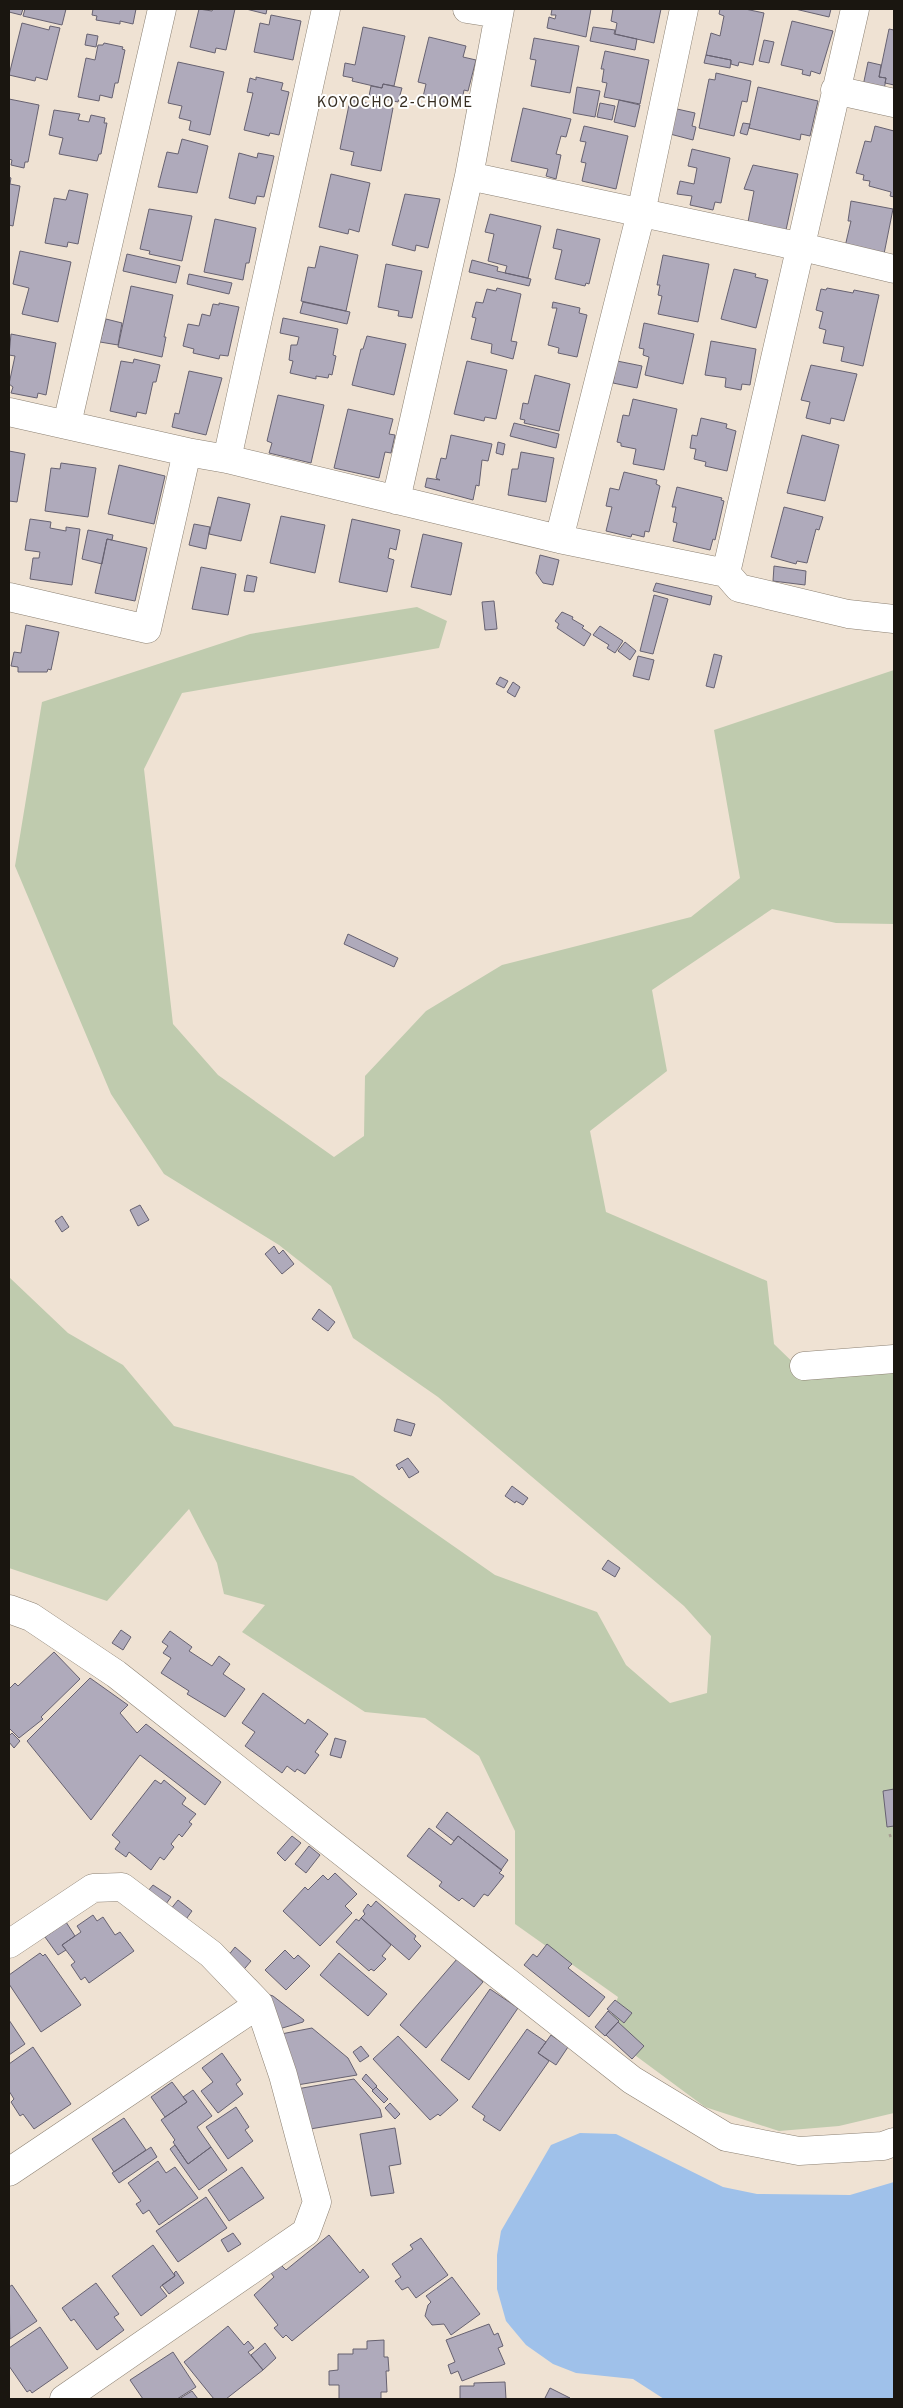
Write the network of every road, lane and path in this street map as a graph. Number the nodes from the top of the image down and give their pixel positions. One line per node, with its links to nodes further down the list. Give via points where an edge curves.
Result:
1 (162, 9): 14 (street)
2 (326, 9): 16 (street)
3 (467, 9): 6 (street)
4 (684, 9): 10 (street)
5 (855, 9): 7 (street)
6 (500, 12): 9 (street)
7 (835, 90): 8 (street); 11 (street)
8 (894, 103)
9 (469, 176): 10 (street); 17 (street)
10 (641, 213): 11 (street); 18 (street)
11 (802, 247): 12 (street); 19 (street)
12 (894, 269)
13 (9, 412): 14 (street)
14 (67, 424): 15 (street)
15 (187, 452): 16 (street); 20 (street, via 147,629)
16 (227, 458): 17 (street)
17 (396, 500): 18 (street)
18 (559, 539): 19 (street)
19 (726, 573): 21 (street, via 739,588 848,614)
20 (9, 597)
21 (894, 619)
22 (894, 1358): 23 (street)
23 (804, 1366)
24 (9, 1609): 29 (street, via 31,1617 116,1674 632,2080 726,2137 799,2151 883,2146)
25 (894, 1834): 26 (path)
26 (889, 1836)
27 (9, 1944): 28 (street, via 93,1888 122,1887 211,1954)
28 (259, 2004): 30 (street); 31 (street, via 283,2075 316,2202 306,2232)
29 (894, 2142)
30 (10, 2168)
31 (64, 2399)

